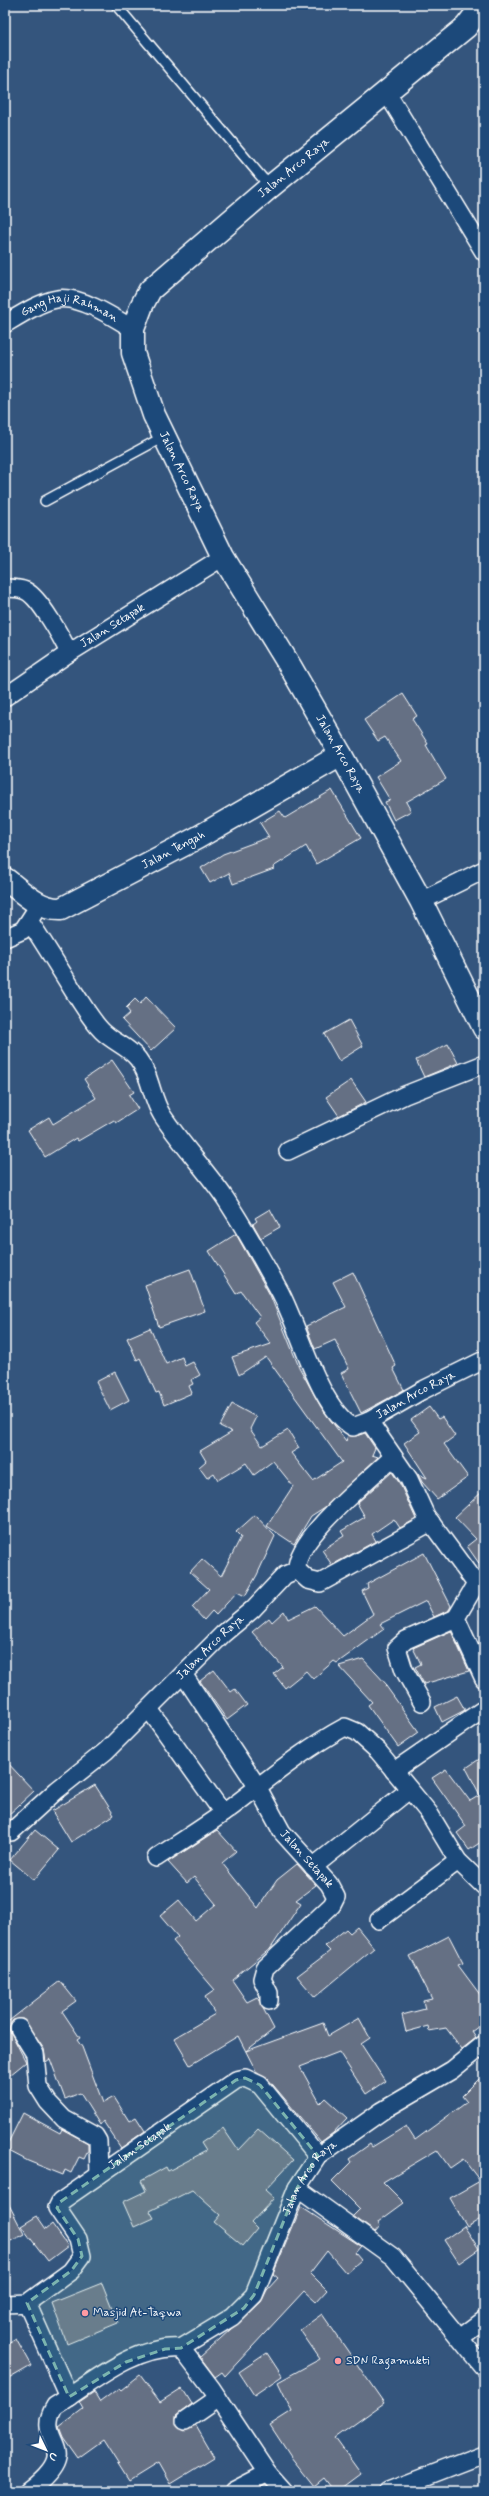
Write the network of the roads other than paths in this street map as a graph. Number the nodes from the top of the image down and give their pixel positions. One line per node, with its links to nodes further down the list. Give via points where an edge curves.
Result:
1 (116, 5): 4 (lane)
2 (483, 5): 3 (main road, Jalan Arco Raya, via 466,27)
3 (386, 93): 4 (main road, Jalan Arco Raya); 5 (street)
4 (270, 187): 7 (main road, Jalan Arco Raya, via 150,290)
5 (484, 252)
6 (5, 324): 7 (street, Gang Haji Rahman, via 58,299 77,301 104,312)
7 (133, 329): 8 (main road, Jalan Arco Raya, via 133,353 154,415)
8 (165, 436): 9 (lane); 10 (main road, Jalan Arco Raya)
9 (45, 501)
10 (223, 557): 12 (street, Jalan Setapak); 14 (main road, Jalan Arco Raya)
11 (5, 588): 12 (street, via 28,592 51,620)
12 (69, 653): 13 (street, Jalan Setapak)
13 (5, 697)
14 (341, 755): 17 (main road, Jalan Arco Raya); 18 (main road, Jalan Tengah, via 197,838 61,909)
15 (484, 870): 17 (street)
16 (5, 879): 18 (main road, Jalan Tengah)
17 (420, 901): 20 (main road, Jalan Arco Raya)
18 (35, 913): 19 (street, via 23,930); 24 (street, via 88,1014 103,1032 138,1059 147,1074 153,1096 162,1114 224,1198 280,1290 293,1317 305,1354 336,1413 353,1427)
19 (5, 938)
20 (484, 1028)
21 (484, 1064): 22 (street, via 405,1095)
22 (288, 1151)
23 (484, 1360): 24 (street, Jalan Arco Raya, via 421,1391)
24 (369, 1421): 25 (street, Jalan Arco Raya)
25 (393, 1457): 26 (street, Jalan Arco Raya, via 416,1490); 27 (street, via 308,1540 296,1561)
26 (431, 1522): 27 (street, via 320,1583 308,1580); 28 (street, Jalan Arco Raya)
27 (297, 1570): 30 (street, Jalan Arco Raya, via 285,1575 253,1609 223,1634)
28 (480, 1581): 29 (street)
29 (456, 1618): 31 (street); 32 (street, via 406,1640 397,1648 404,1670)
30 (183, 1674): 33 (street, Jalan Arco Raya); 36 (street, Jalan Setapak)
31 (484, 1679)
32 (422, 1702)
33 (149, 1709): 38 (street); 39 (street, Jalan Arco Raya, via 106,1752 57,1790)
34 (484, 1709): 35 (street)
35 (394, 1771): 36 (street, via 368,1741 345,1727); 37 (street)
36 (257, 1786): 38 (street); 42 (street, Jalan Setapak, via 282,1832)
37 (409, 1790): 41 (street, via 429,1813); 42 (street)
38 (223, 1813): 40 (street)
39 (11, 1832)
40 (156, 1858)
41 (458, 1861): 43 (street); 44 (street)
42 (313, 1867): 45 (street, Jalan Setapak, via 329,1884 336,1897 332,1905 265,1968 262,1979 269,1993)
43 (484, 1886)
44 (379, 1920)
45 (269, 2001)
46 (19, 2028): 49 (street, via 35,2054 38,2086 48,2102 64,2119 95,2136 98,2141)
47 (484, 2044): 48 (street, Jalan Arco Raya, via 452,2070 382,2111)
48 (318, 2156): 49 (street, Jalan Setapak, via 260,2086 245,2078 236,2080); 50 (street, Jalan Arco Raya)
49 (99, 2175): 51 (street, Jalan Setapak, via 66,2196 56,2208 78,2239 82,2256 79,2262 71,2271)
50 (297, 2188): 54 (street, via 393,2257); 55 (street, Jalan Arco Raya, via 254,2294 244,2308)
51 (26, 2303): 52 (street); 57 (street)
52 (5, 2304)
53 (484, 2320): 54 (street)
54 (460, 2338): 56 (street)
55 (181, 2348): 57 (street, via 165,2349 131,2360); 58 (street)
56 (484, 2368)
57 (69, 2397): 62 (street, via 50,2414 51,2436 59,2454 58,2461 54,2470)
58 (218, 2398): 59 (street); 61 (street)
59 (185, 2421)
60 (484, 2454): 65 (street)
61 (268, 2473): 63 (street); 64 (street)
62 (29, 2491)
63 (233, 2491)
64 (284, 2491)
65 (388, 2491)

